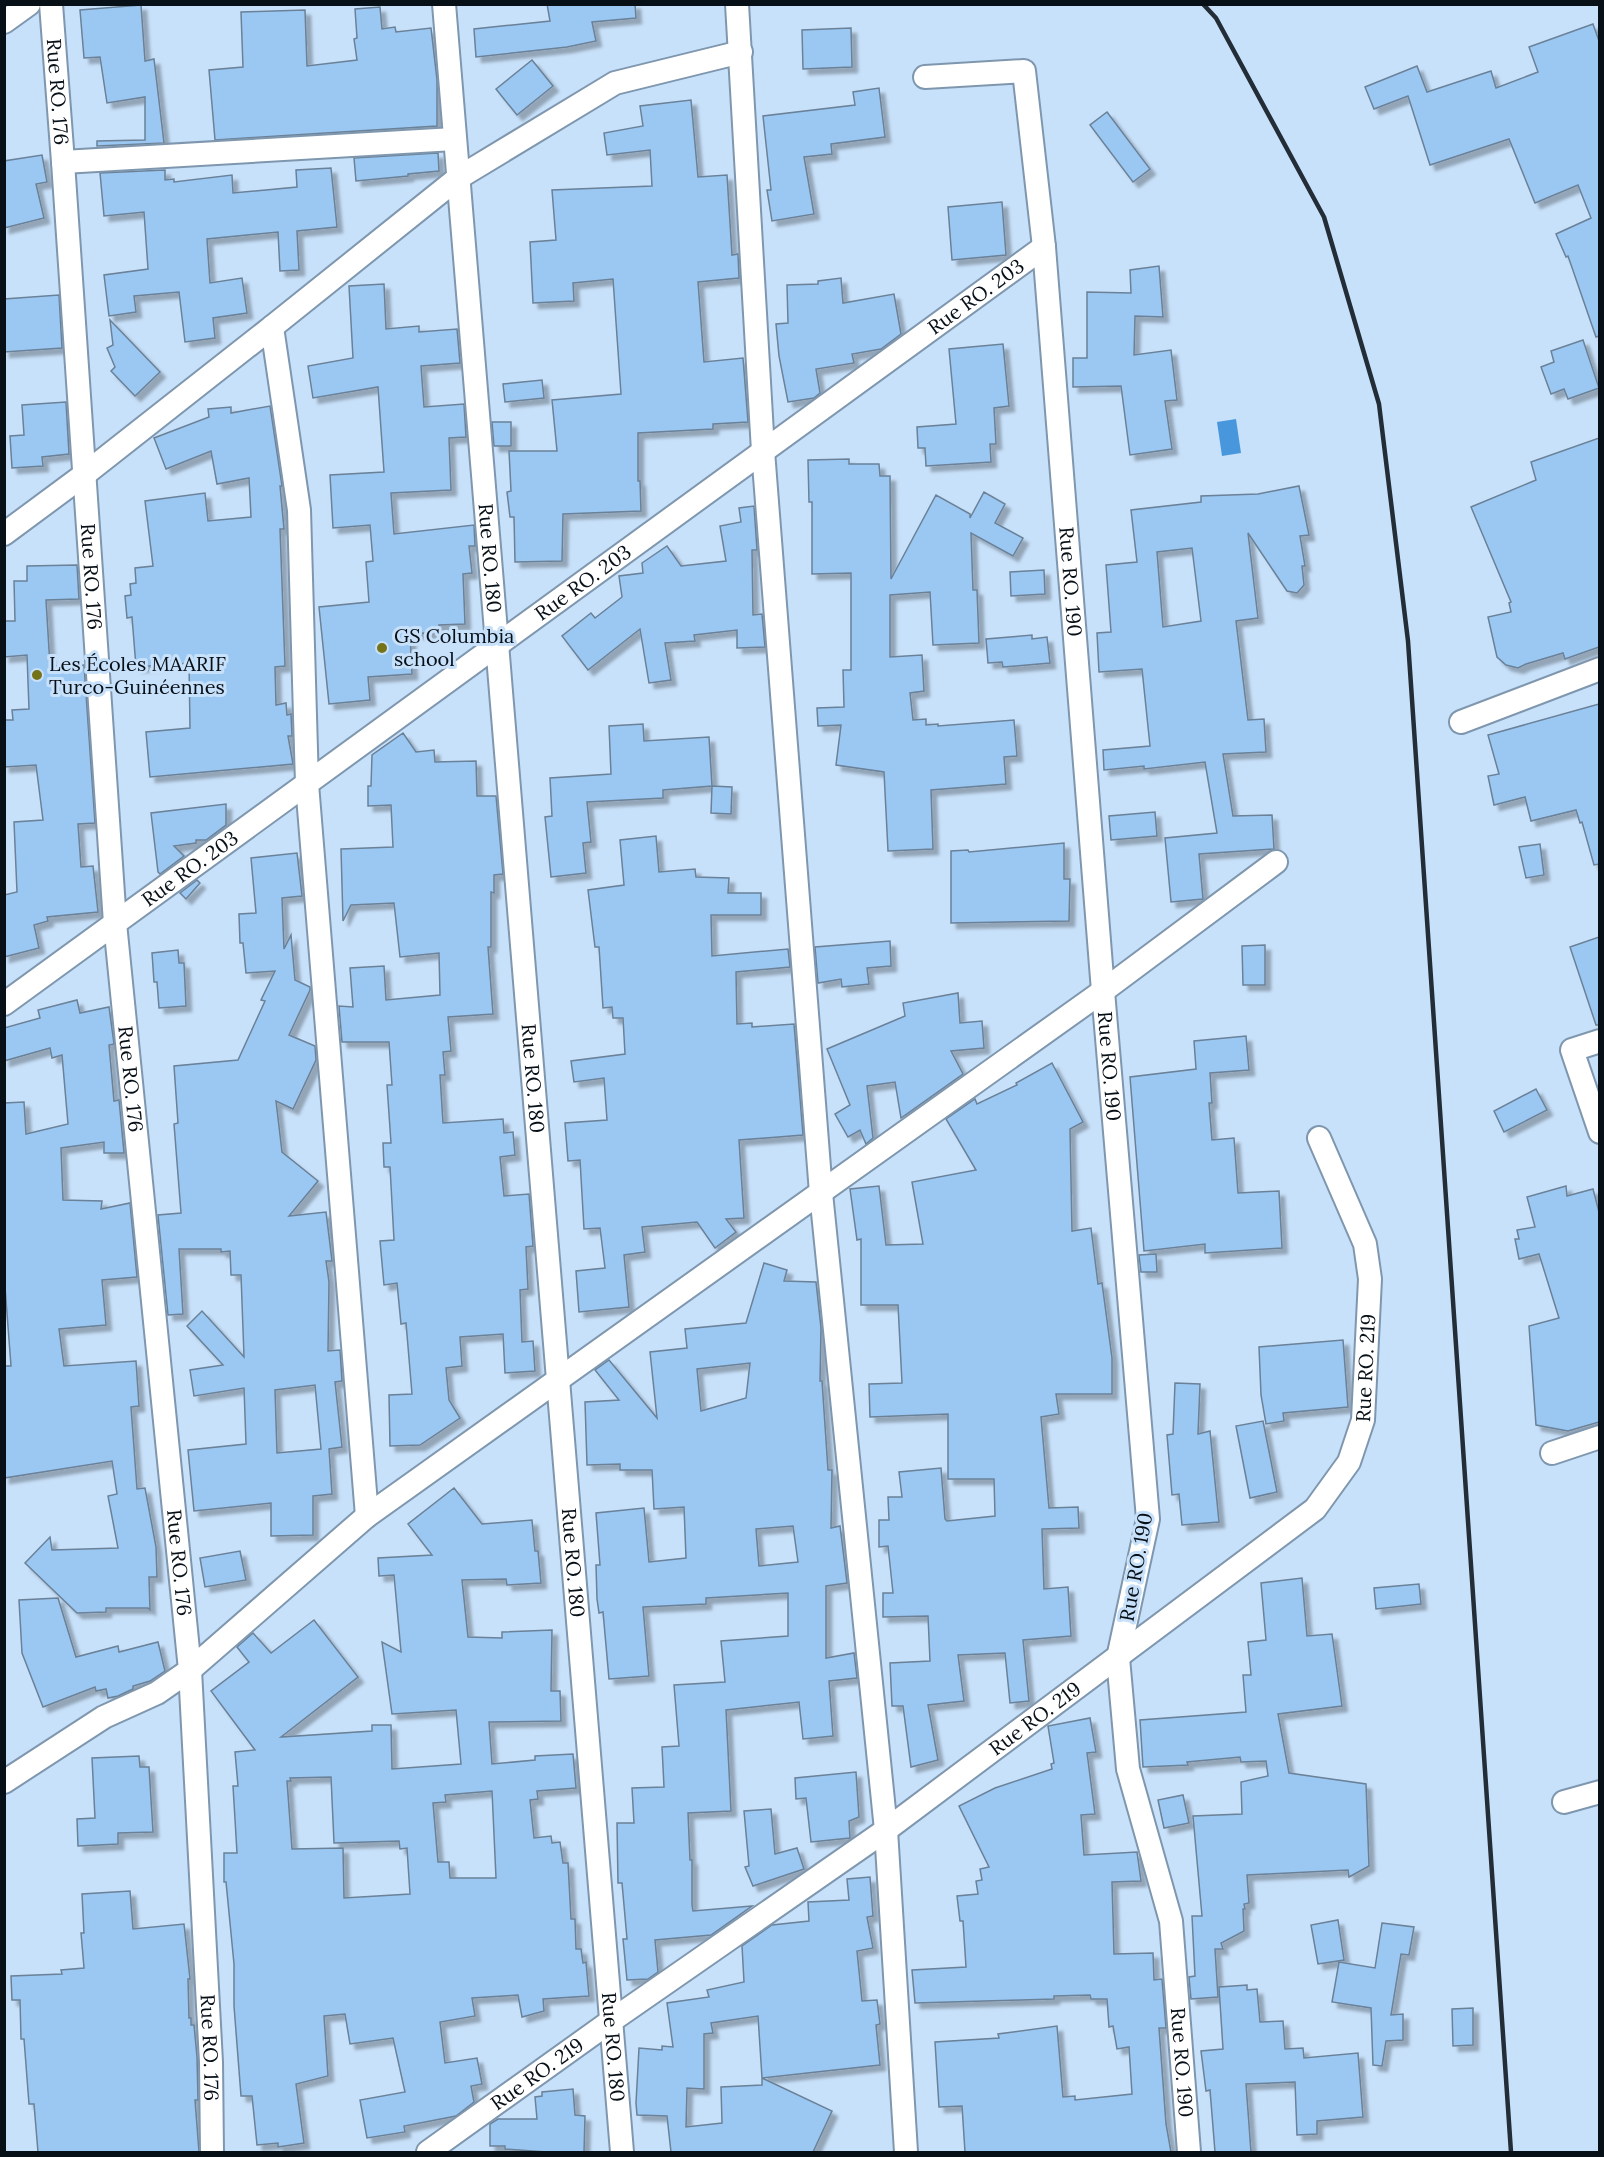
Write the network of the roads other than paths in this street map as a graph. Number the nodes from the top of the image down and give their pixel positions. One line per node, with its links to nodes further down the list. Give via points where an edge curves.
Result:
1 (29, 4): 5 (street)
2 (51, 4): 9 (street, Rue RO. 176)
3 (444, 4): 8 (street, Rue RO. 180)
4 (737, 4): 6 (street)
5 (4, 22)
6 (741, 52): 10 (street, via 615,83); 13 (street)
7 (925, 76): 11 (street, Rue RO. 190, via 1024,71)
8 (454, 139): 9 (street); 10 (street, Rue RO. 180)
9 (63, 162): 14 (street, Rue RO. 176)
10 (458, 178): 12 (street); 16 (street, Rue RO. 180)
11 (1044, 247): 13 (street, Rue RO. 203); 22 (street, Rue RO. 190)
12 (272, 327): 14 (street); 19 (street, via 299,510)
13 (762, 452): 16 (street, Rue RO. 203); 27 (street)
14 (85, 474): 15 (street); 21 (street, Rue RO. 176)
15 (4, 534)
16 (498, 645): 19 (street, Rue RO. 203); 28 (street, Rue RO. 180)
17 (1599, 669): 18 (street)
18 (1461, 722)
19 (307, 784): 21 (street, Rue RO. 203); 31 (street)
20 (1276, 862): 22 (street)
21 (115, 924): 23 (street, Rue RO. 203); 33 (street, Rue RO. 176)
22 (1103, 991): 27 (street); 32 (street, Rue RO. 190, via 1148,1520)
23 (4, 1004)
24 (1599, 1041): 25 (street, via 1572,1050)
25 (1599, 1132)
26 (1318, 1138): 32 (street, Rue RO. 219, via 1365,1244 1370,1279 1363,1420 1349,1462 1315,1509)
27 (821, 1192): 28 (street); 37 (street)
28 (558, 1380): 31 (street); 38 (street, Rue RO. 180)
29 (1599, 1437): 30 (street)
30 (1552, 1453)
31 (367, 1516): 33 (street)
32 (1118, 1658): 37 (street, Rue RO. 219); 43 (street, Rue RO. 190, via 1128,1769 1171,1921)
33 (190, 1670): 34 (street, via 157,1694 104,1717); 39 (street, Rue RO. 176, via 211,2062)
34 (4, 1782)
35 (1599, 1791): 36 (street)
36 (1564, 1802)
37 (886, 1830): 38 (street, Rue RO. 219); 42 (street)
38 (611, 2020): 40 (street, Rue RO. 219); 41 (street, Rue RO. 180)
39 (212, 2152)
40 (428, 2152)
41 (622, 2152)
42 (906, 2152)
43 (1189, 2152)

